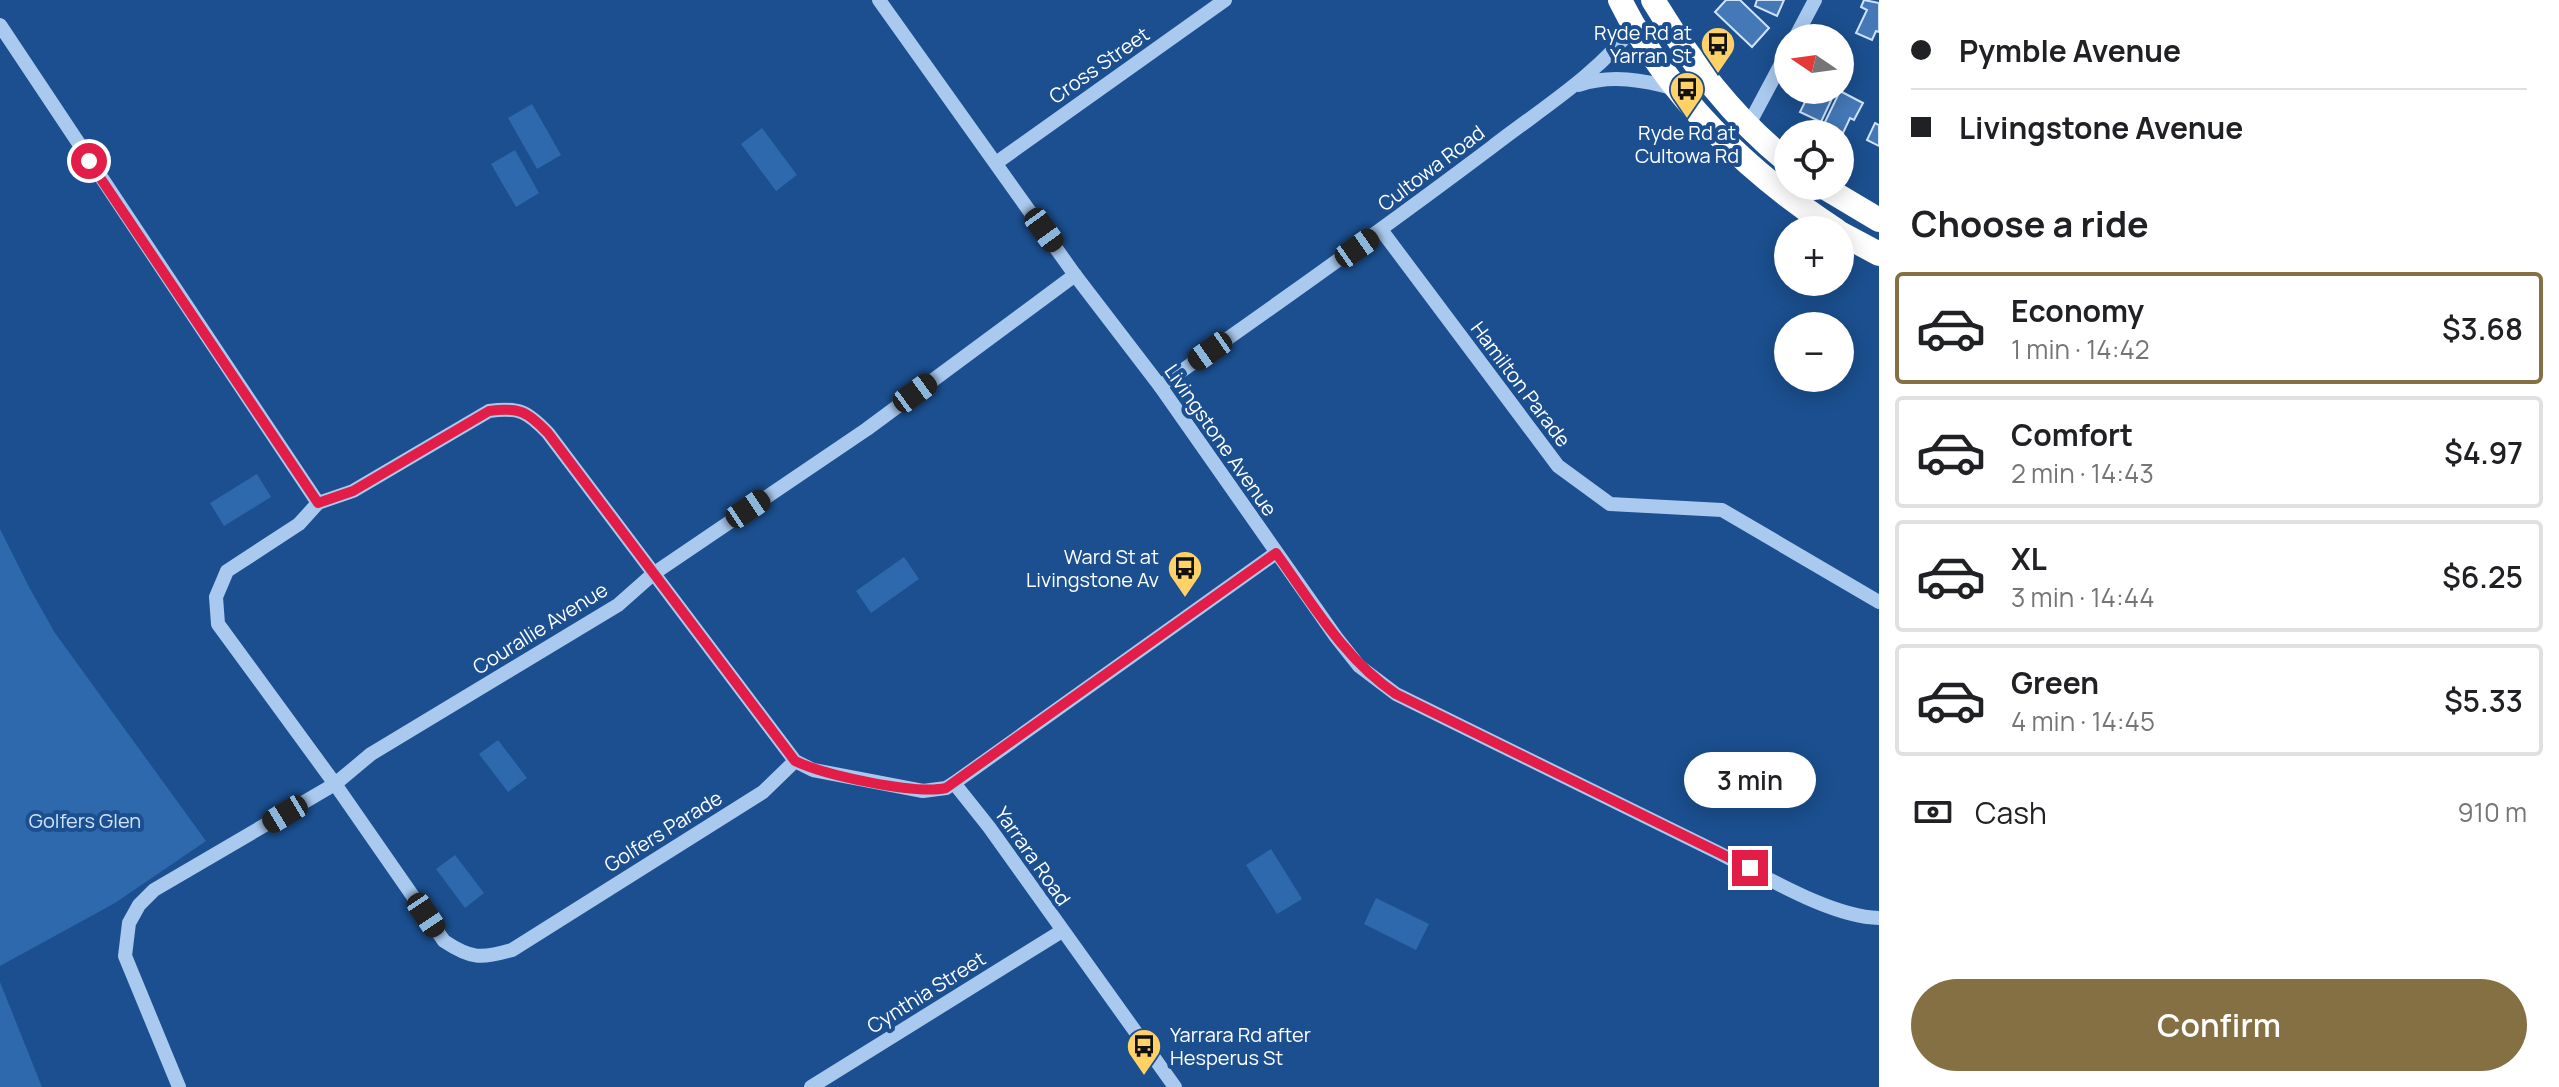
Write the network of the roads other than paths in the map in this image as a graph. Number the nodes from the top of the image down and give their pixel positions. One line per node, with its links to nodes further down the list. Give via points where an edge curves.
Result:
1 (879, 0): 14 (street, Livingstone Avenue)
2 (1225, 0): 14 (street, Cross Street)
3 (1620, 0): 8 (highway)
4 (1653, 0): 12 (highway, via 1699,71)
5 (1815, 0): 6 (street)
6 (1802, 24)
7 (0, 25): 23 (street)
8 (1635, 25): 10 (highway); 11 (street, Cultowa Road, via 1611,55)
9 (1774, 77): 12 (street)
10 (1678, 89): 11 (street, Cultowa Road, via 1641,79 1592,81); 16 (highway, via 1754,170)
11 (1567, 90): 18 (street, Cultowa Road)
12 (1748, 126): 13 (highway)
13 (1774, 149)
14 (996, 163): 21 (street, Livingstone Avenue)
15 (1845, 200): 17 (highway)
16 (1814, 216)
17 (1879, 220)
18 (1382, 231): 22 (street, Cultowa Road); 26 (street, Hamilton Parade, via 1558,466 1610,504 1722,510)
19 (1854, 240): 20 (highway)
20 (1879, 254)
21 (1075, 275): 22 (street, Livingstone Avenue); 25 (street, Courallie Avenue, via 867,429)
22 (1160, 386): 24 (street, Livingstone Avenue)
23 (318, 503): 25 (street, Golfers Parade, via 353,491 489,411 513,408 533,417 548,433); 29 (street, Golfers Parade, via 299,524 227,571 216,597 218,624)
24 (1276, 553): 28 (street); 30 (street, Livingstone Avenue, via 1359,666 1396,694 1828,906)
25 (653, 574): 27 (street, Golfers Parade); 29 (street, Courallie Avenue, via 618,605 371,754)
26 (1879, 602)
27 (795, 761): 28 (street, via 813,770 923,791); 29 (street, Golfers Parade, via 763,792 512,950 486,957 464,955 444,941)
28 (954, 783): 31 (street, Yarrara Road)
29 (335, 784): 32 (street, Courallie Avenue, via 154,890 129,923 125,956)
30 (1879, 918)
31 (1062, 931): 33 (street, Cynthia Street); 34 (street, Yarrara Road)
32 (179, 1087)
33 (811, 1087)
34 (1175, 1087)

